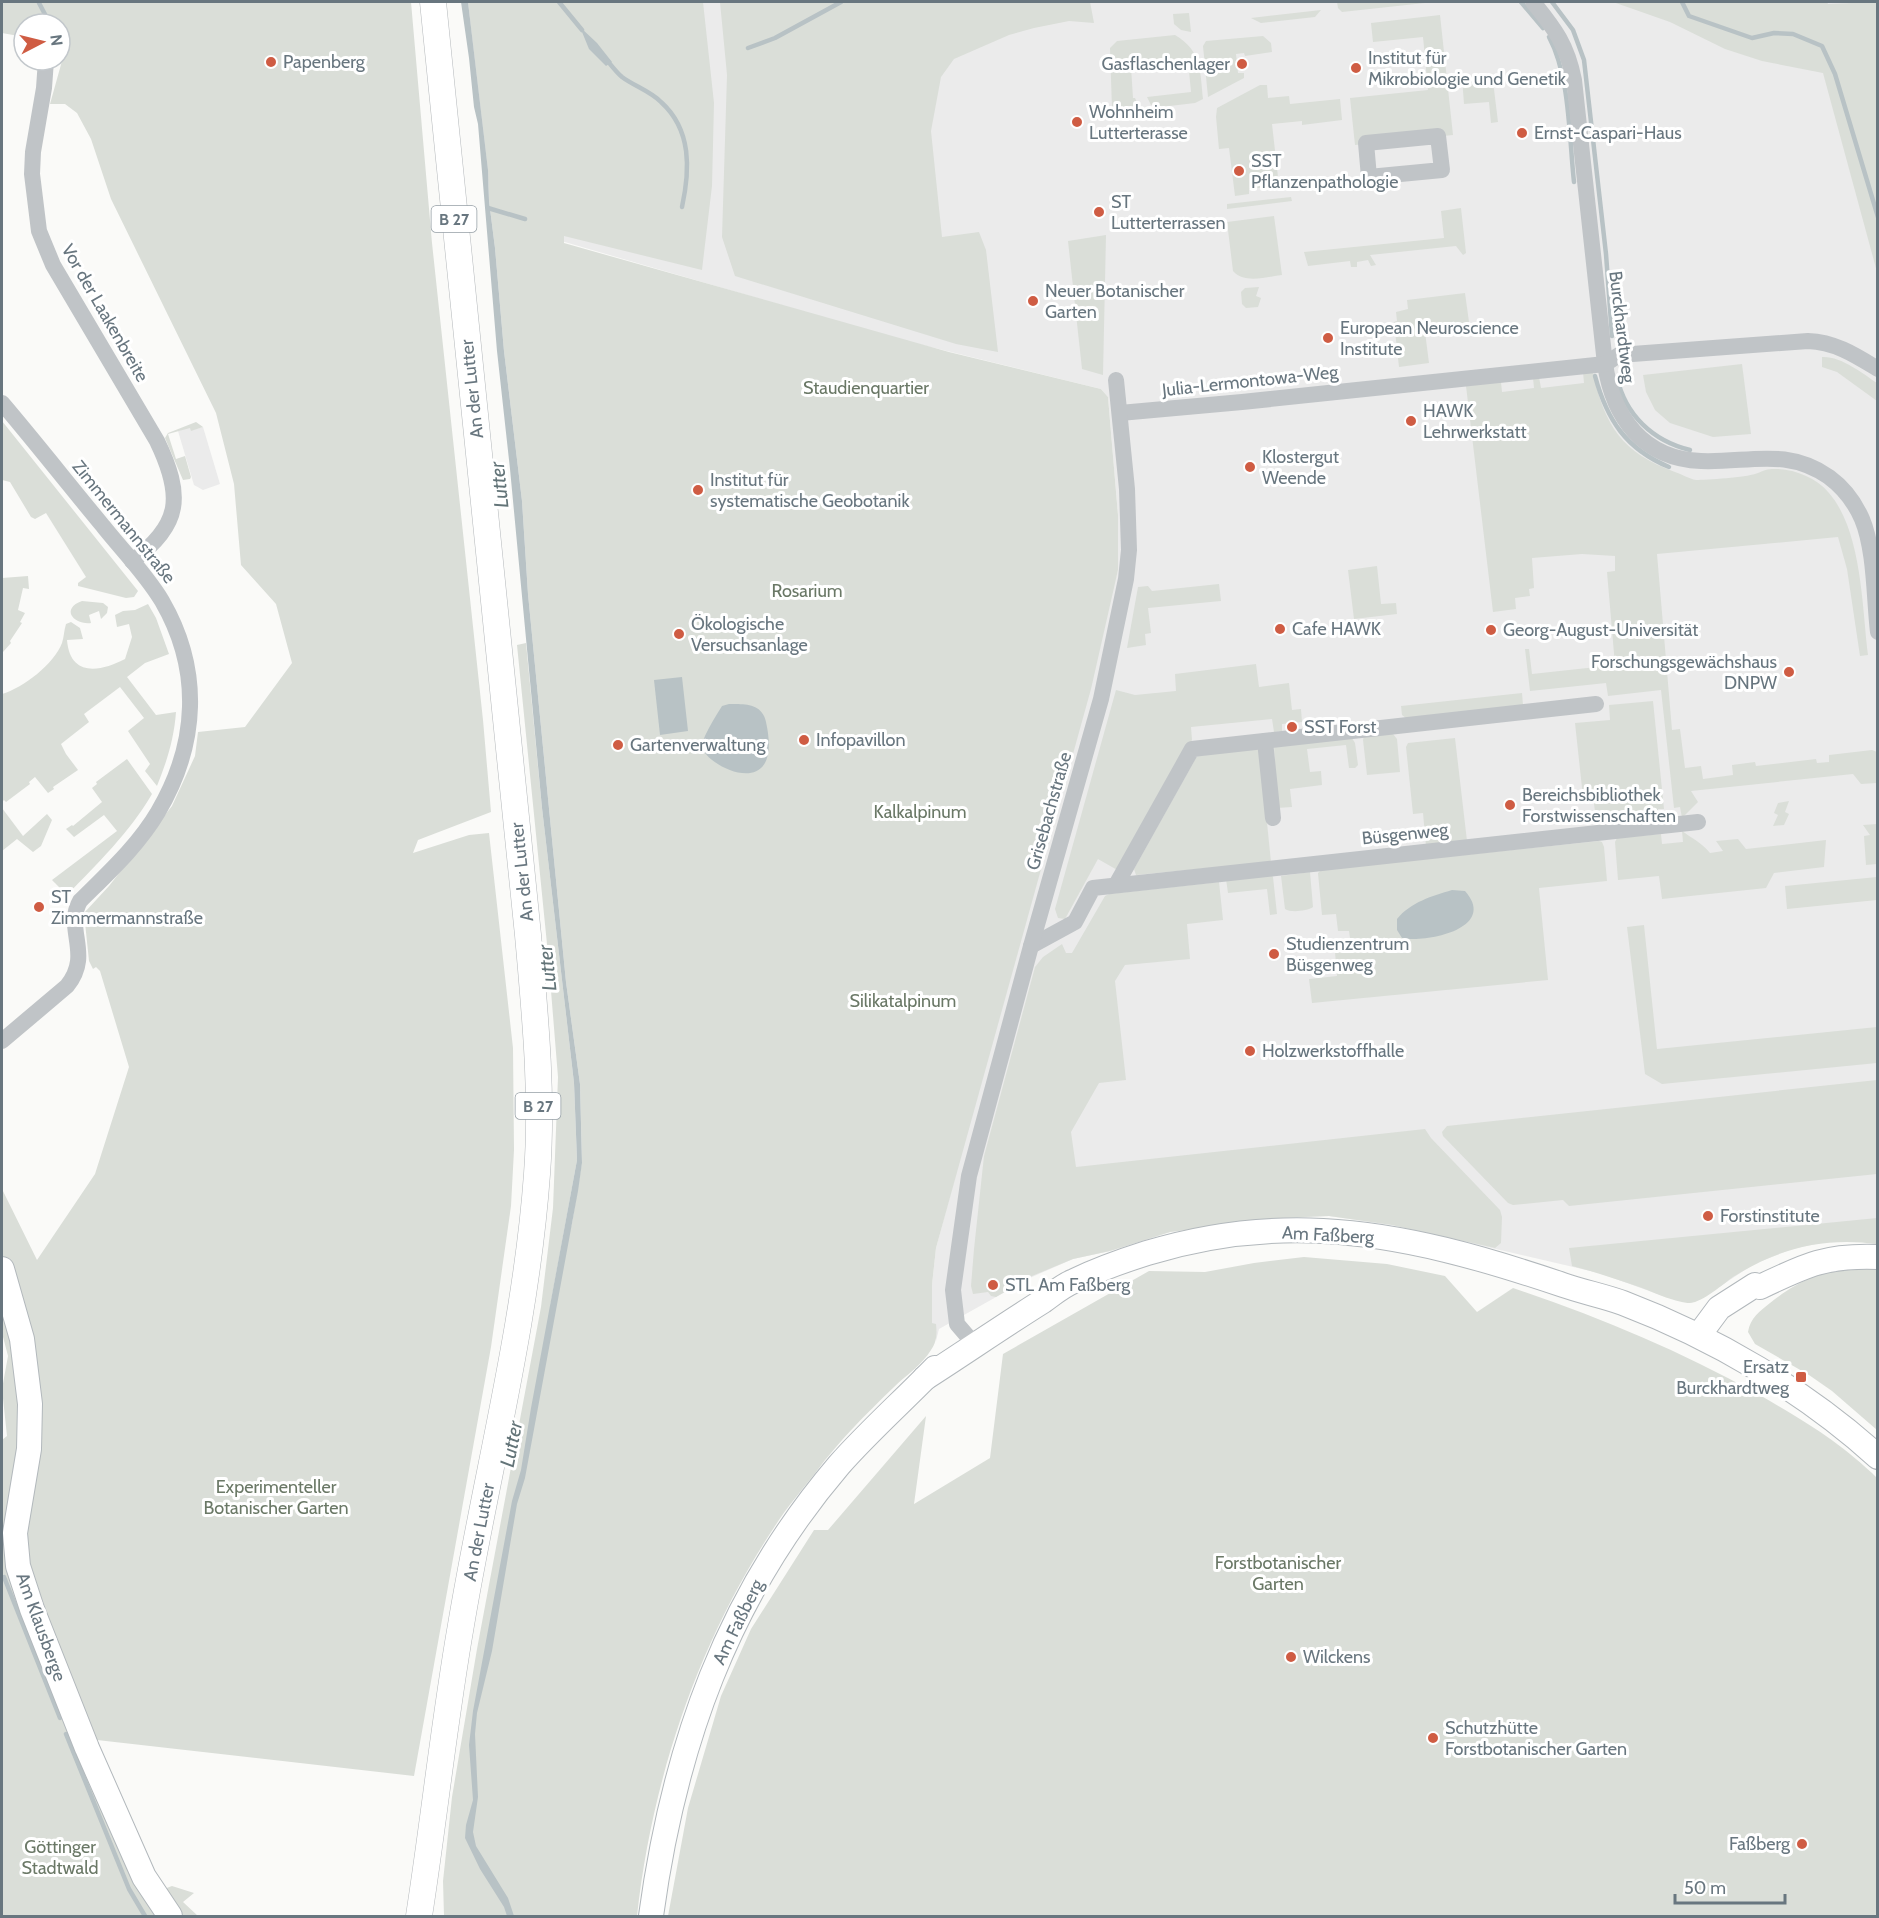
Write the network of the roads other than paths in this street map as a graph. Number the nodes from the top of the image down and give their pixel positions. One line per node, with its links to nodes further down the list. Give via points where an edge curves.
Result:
1 (433, 2): 25 (main road, An der Lutter / B 27, via 527,924 539,1132 518,1334 461,1625)
2 (1533, 2): 5 (street, Burckhardtweg, via 1557,33 1569,57 1574,80)
3 (45, 72): 10 (street, Vor der Laakenbreite, via 32,174 39,231 53,265 157,441 173,486 174,505 165,530)
4 (1438, 136): 4 (street, via 1442,170 1369,177 1366,143)
5 (1605, 364): 6 (street, Julia-Lermontowa-Weg, via 1619,356 1808,341 1851,352); 9 (street, Julia-Lermontowa-Weg); 11 (street, Burckhardtweg, via 1611,394 1621,415 1655,448 1695,461 1786,459 1810,465 1839,485 1855,505 1865,529)
6 (1878, 369)
7 (1116, 380): 9 (street, Grisebachstraße)
8 (2, 403): 10 (street, Zimmermannstraße)
9 (1120, 413): 17 (street, Grisebachstraße, via 1128,510 1126,579 1101,699)
10 (132, 561): 18 (street, Zimmermannstraße, via 162,600 184,652 191,703 187,745 157,814 76,908 79,957 68,986)
11 (1878, 632)
12 (1596, 704): 13 (street)
13 (1265, 741): 14 (street); 16 (street, via 1192,749)
14 (1273, 818)
15 (1698, 822): 16 (street, Büsgenweg)
16 (1116, 885): 17 (street, Büsgenweg, via 1093,888 1075,922)
17 (1030, 946): 21 (street, Grisebachstraße, via 969,1176 959,1247 961,1301)
18 (2, 1041)
19 (1878, 1257): 22 (street, via 1823,1260 1760,1287 1724,1314)
20 (2, 1269): 24 (street, Am Klausberge, via 22,1339 30,1404 29,1449 15,1533 18,1566 87,1748 144,1877)
21 (971, 1341): 22 (street, Am Faßberg, via 1059,1288 1117,1263 1185,1244 1277,1231 1324,1231 1391,1239 1501,1264 1598,1297); 26 (street, Am Faßberg, via 925,1378 863,1438 814,1496 737,1616 700,1705 683,1761 668,1814)
22 (1700, 1341): 23 (street, Am Faßberg, via 1776,1388 1803,1399)
23 (1878, 1457)
24 (164, 1908)
25 (419, 1917)
26 (651, 1917)

